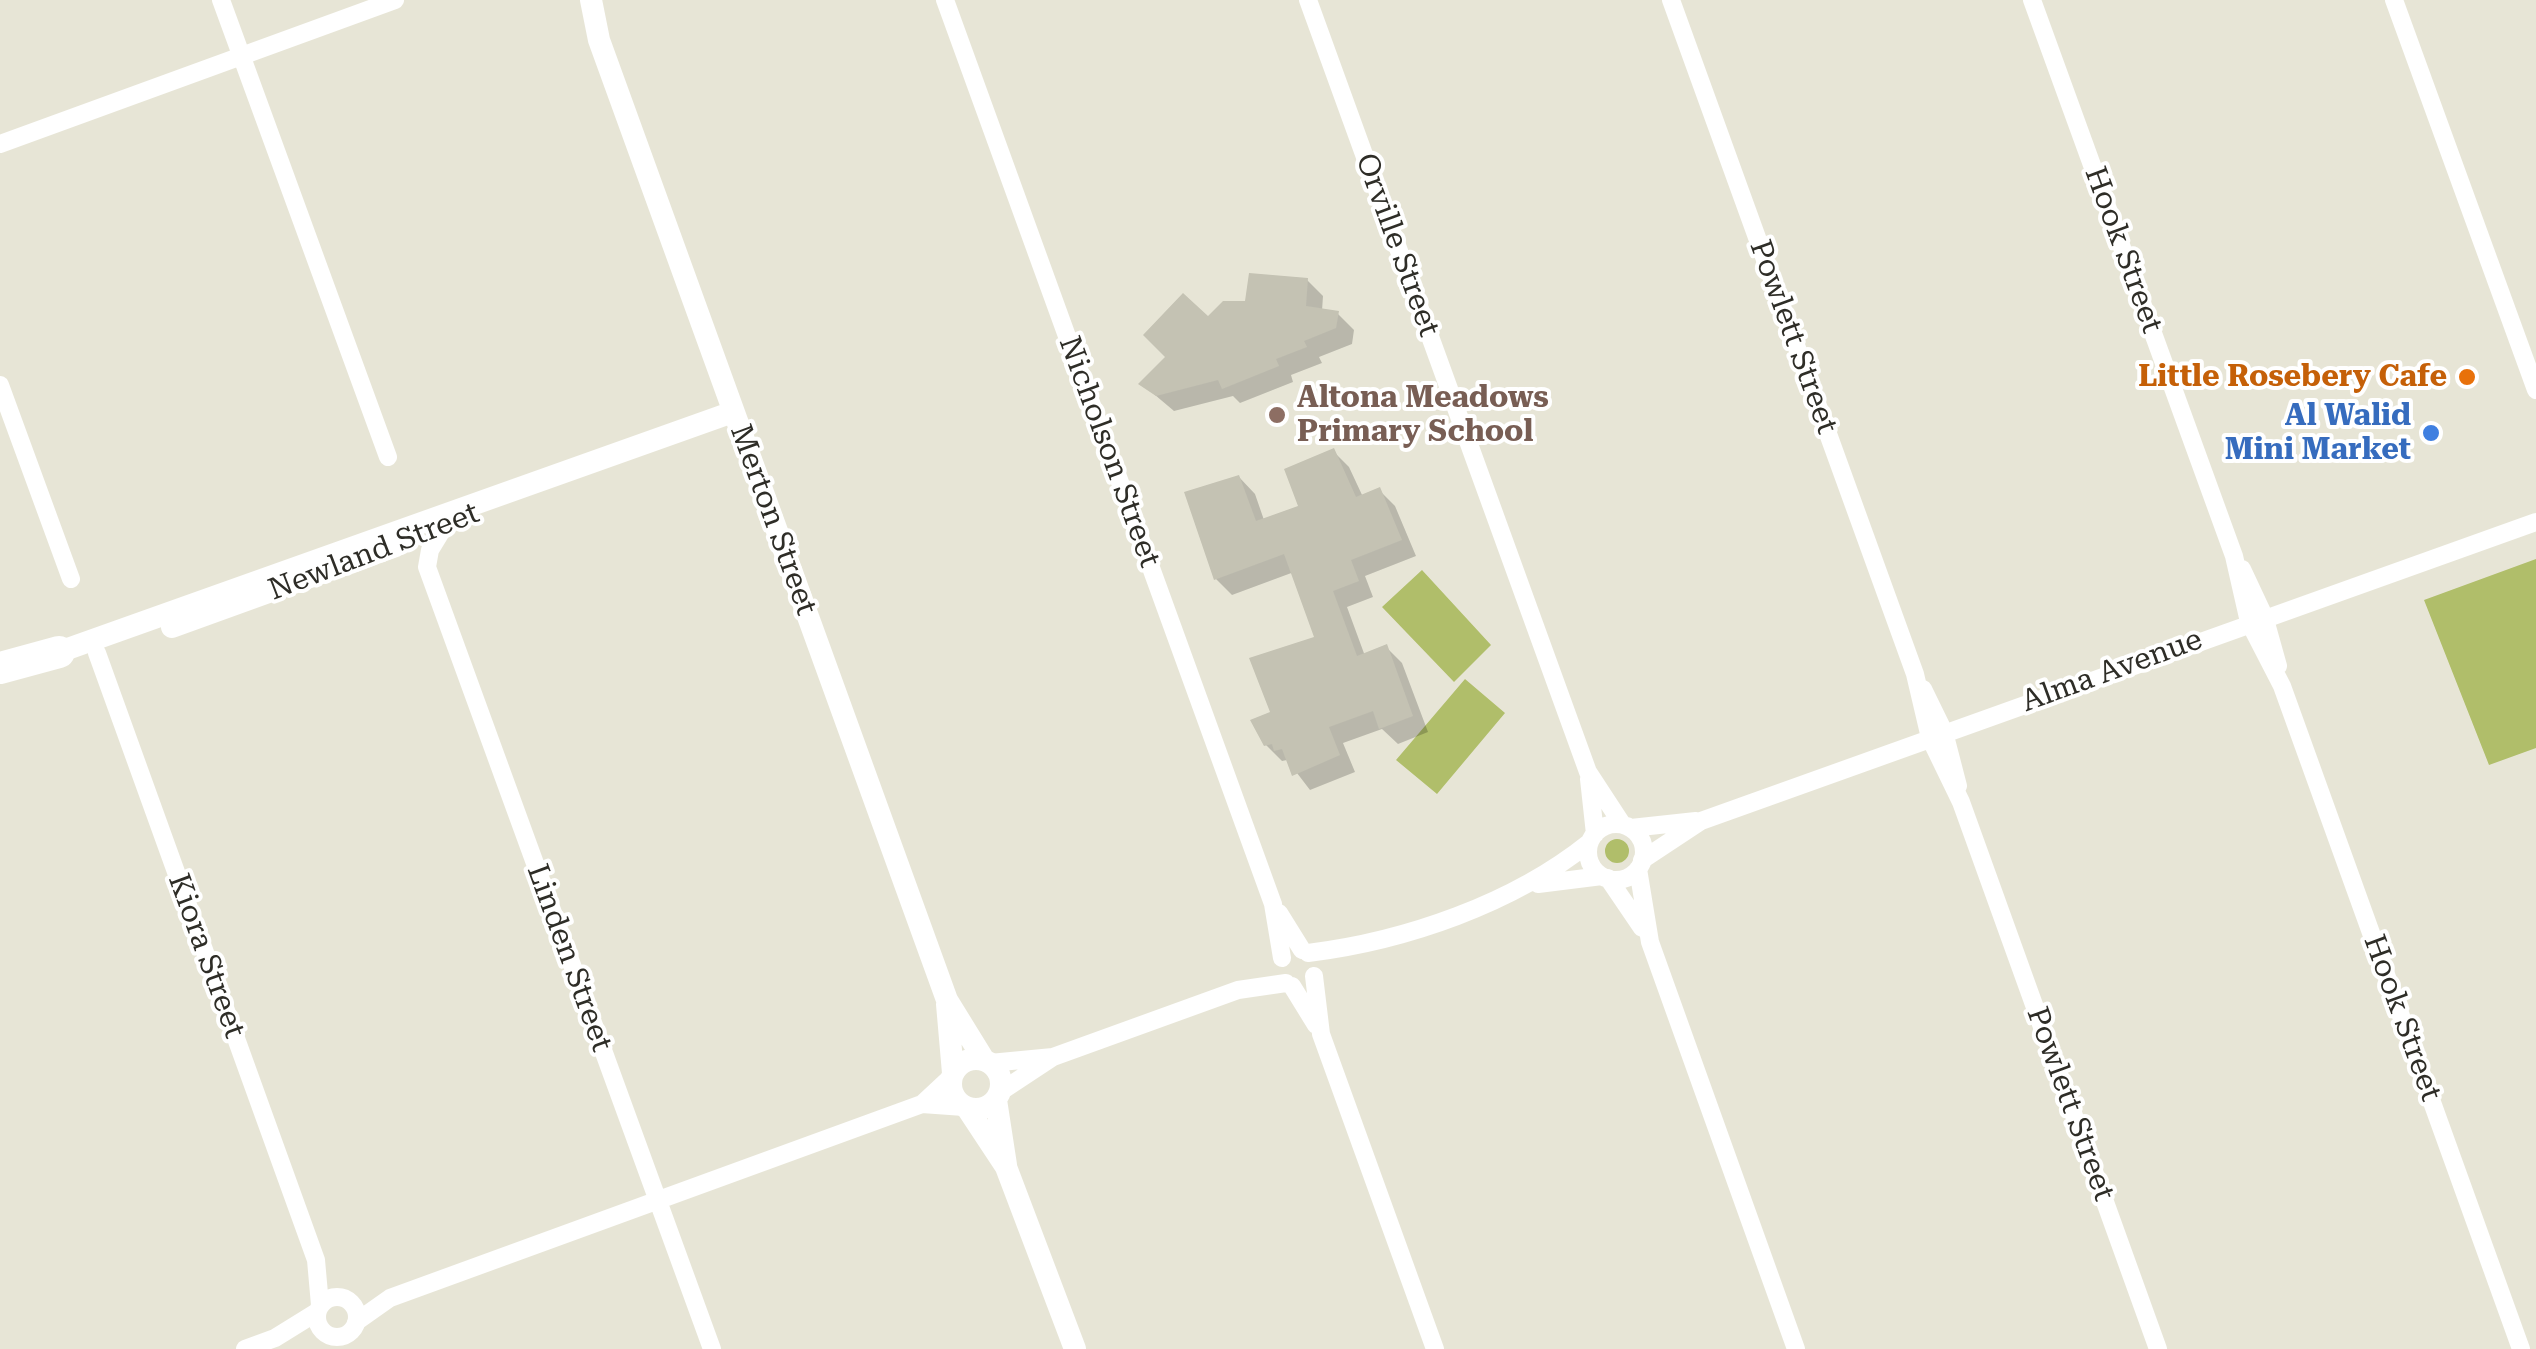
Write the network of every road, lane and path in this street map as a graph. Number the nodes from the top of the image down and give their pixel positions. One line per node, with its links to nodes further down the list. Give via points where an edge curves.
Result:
1 (221, 0): 11 (street)
2 (395, 0): 11 (street)
3 (574, 0): 10 (street, Merton Street)
4 (591, 0): 10 (street, Merton Street)
5 (946, 0): 36 (street, Nicholson Street)
6 (1308, 0): 29 (street, Orville Street)
7 (1670, 0): 28 (street, Powlett Street)
8 (2032, 0): 23 (street, Hook Street)
9 (2394, 0): 14 (street)
10 (598, 40): 15 (street, Merton Street)
11 (241, 57): 12 (street); 17 (street)
12 (0, 144)
13 (0, 386): 22 (street)
14 (2536, 390)
15 (733, 412): 16 (street, Newland Street); 44 (street, Merton Street)
16 (687, 429): 19 (street, Newland Street); 25 (street, Newland Street)
17 (388, 457)
18 (2532, 520): 23 (street, Alma Avenue)
19 (444, 527): 20 (street, Newland Street); 21 (street)
20 (394, 546): 21 (street); 24 (street, Newland Street)
21 (427, 567): 53 (street, Linden Street)
22 (71, 579)
23 (2257, 619): 28 (street, Alma Avenue); 68 (street, Hook Street)
24 (97, 653): 25 (street, Newland Street); 54 (street, Kiora Street)
25 (58, 660): 26 (highway); 27 (highway)
26 (0, 668)
27 (0, 686)
28 (1937, 735): 30 (street, Alma Avenue); 67 (street, Powlett Street)
29 (1588, 772): 31 (street, Orville Street); 32 (street, Orville Street)
30 (1702, 821): 31 (street, Alma Avenue); 33 (street, Alma Avenue)
31 (1626, 826): 32 (street, via 1607,825); 33 (street, via 1642,842)
32 (1592, 838): 34 (street, via 1588,858); 35 (street)
33 (1640, 864): 34 (street, via 1624,878); 37 (street)
34 (1605, 877): 35 (street); 37 (street)
35 (1524, 886): 38 (street)
36 (1274, 904): 39 (street, Nicholson Street); 40 (street, Nicholson Street)
37 (1650, 942): 66 (street)
38 (1358, 946): 39 (street); 41 (street)
39 (1304, 952): 40 (street); 41 (street)
40 (1281, 959): 42 (street, via 1280,976); 43 (street)
41 (1314, 974): 42 (street, via 1303,986); 45 (street)
42 (1289, 985): 43 (street); 45 (street)
43 (1238, 990): 46 (street)
44 (947, 1000): 47 (street, Merton Street); 48 (street, Merton Street)
45 (1321, 1034): 65 (street)
46 (1053, 1057): 47 (street); 49 (street)
47 (987, 1061): 48 (street, via 970,1059); 49 (street, via 1000,1076)
48 (952, 1075): 50 (street); 51 (street, via 952,1094)
49 (998, 1096): 51 (street, via 983,1109); 52 (street)
50 (922, 1104): 51 (street); 53 (street)
51 (966, 1108): 52 (street)
52 (1006, 1166): 64 (street)
53 (658, 1200): 56 (street); 63 (street, Linden Street)
54 (316, 1260): 55 (street, Kiora Street); 57 (street, Kiora Street)
55 (344, 1298): 56 (street); 57 (street, via 331,1297); 58 (street, via 355,1308)
56 (390, 1298): 58 (street)
57 (318, 1308): 59 (street); 60 (street, via 318,1325)
58 (355, 1325): 60 (street); 62 (street)
59 (275, 1338): 60 (street); 61 (street)
60 (333, 1340)
61 (245, 1349)
62 (355, 1349)
63 (712, 1349)
64 (1075, 1349)
65 (1434, 1349)
66 (1796, 1349)
67 (2158, 1349)
68 (2522, 1349)

